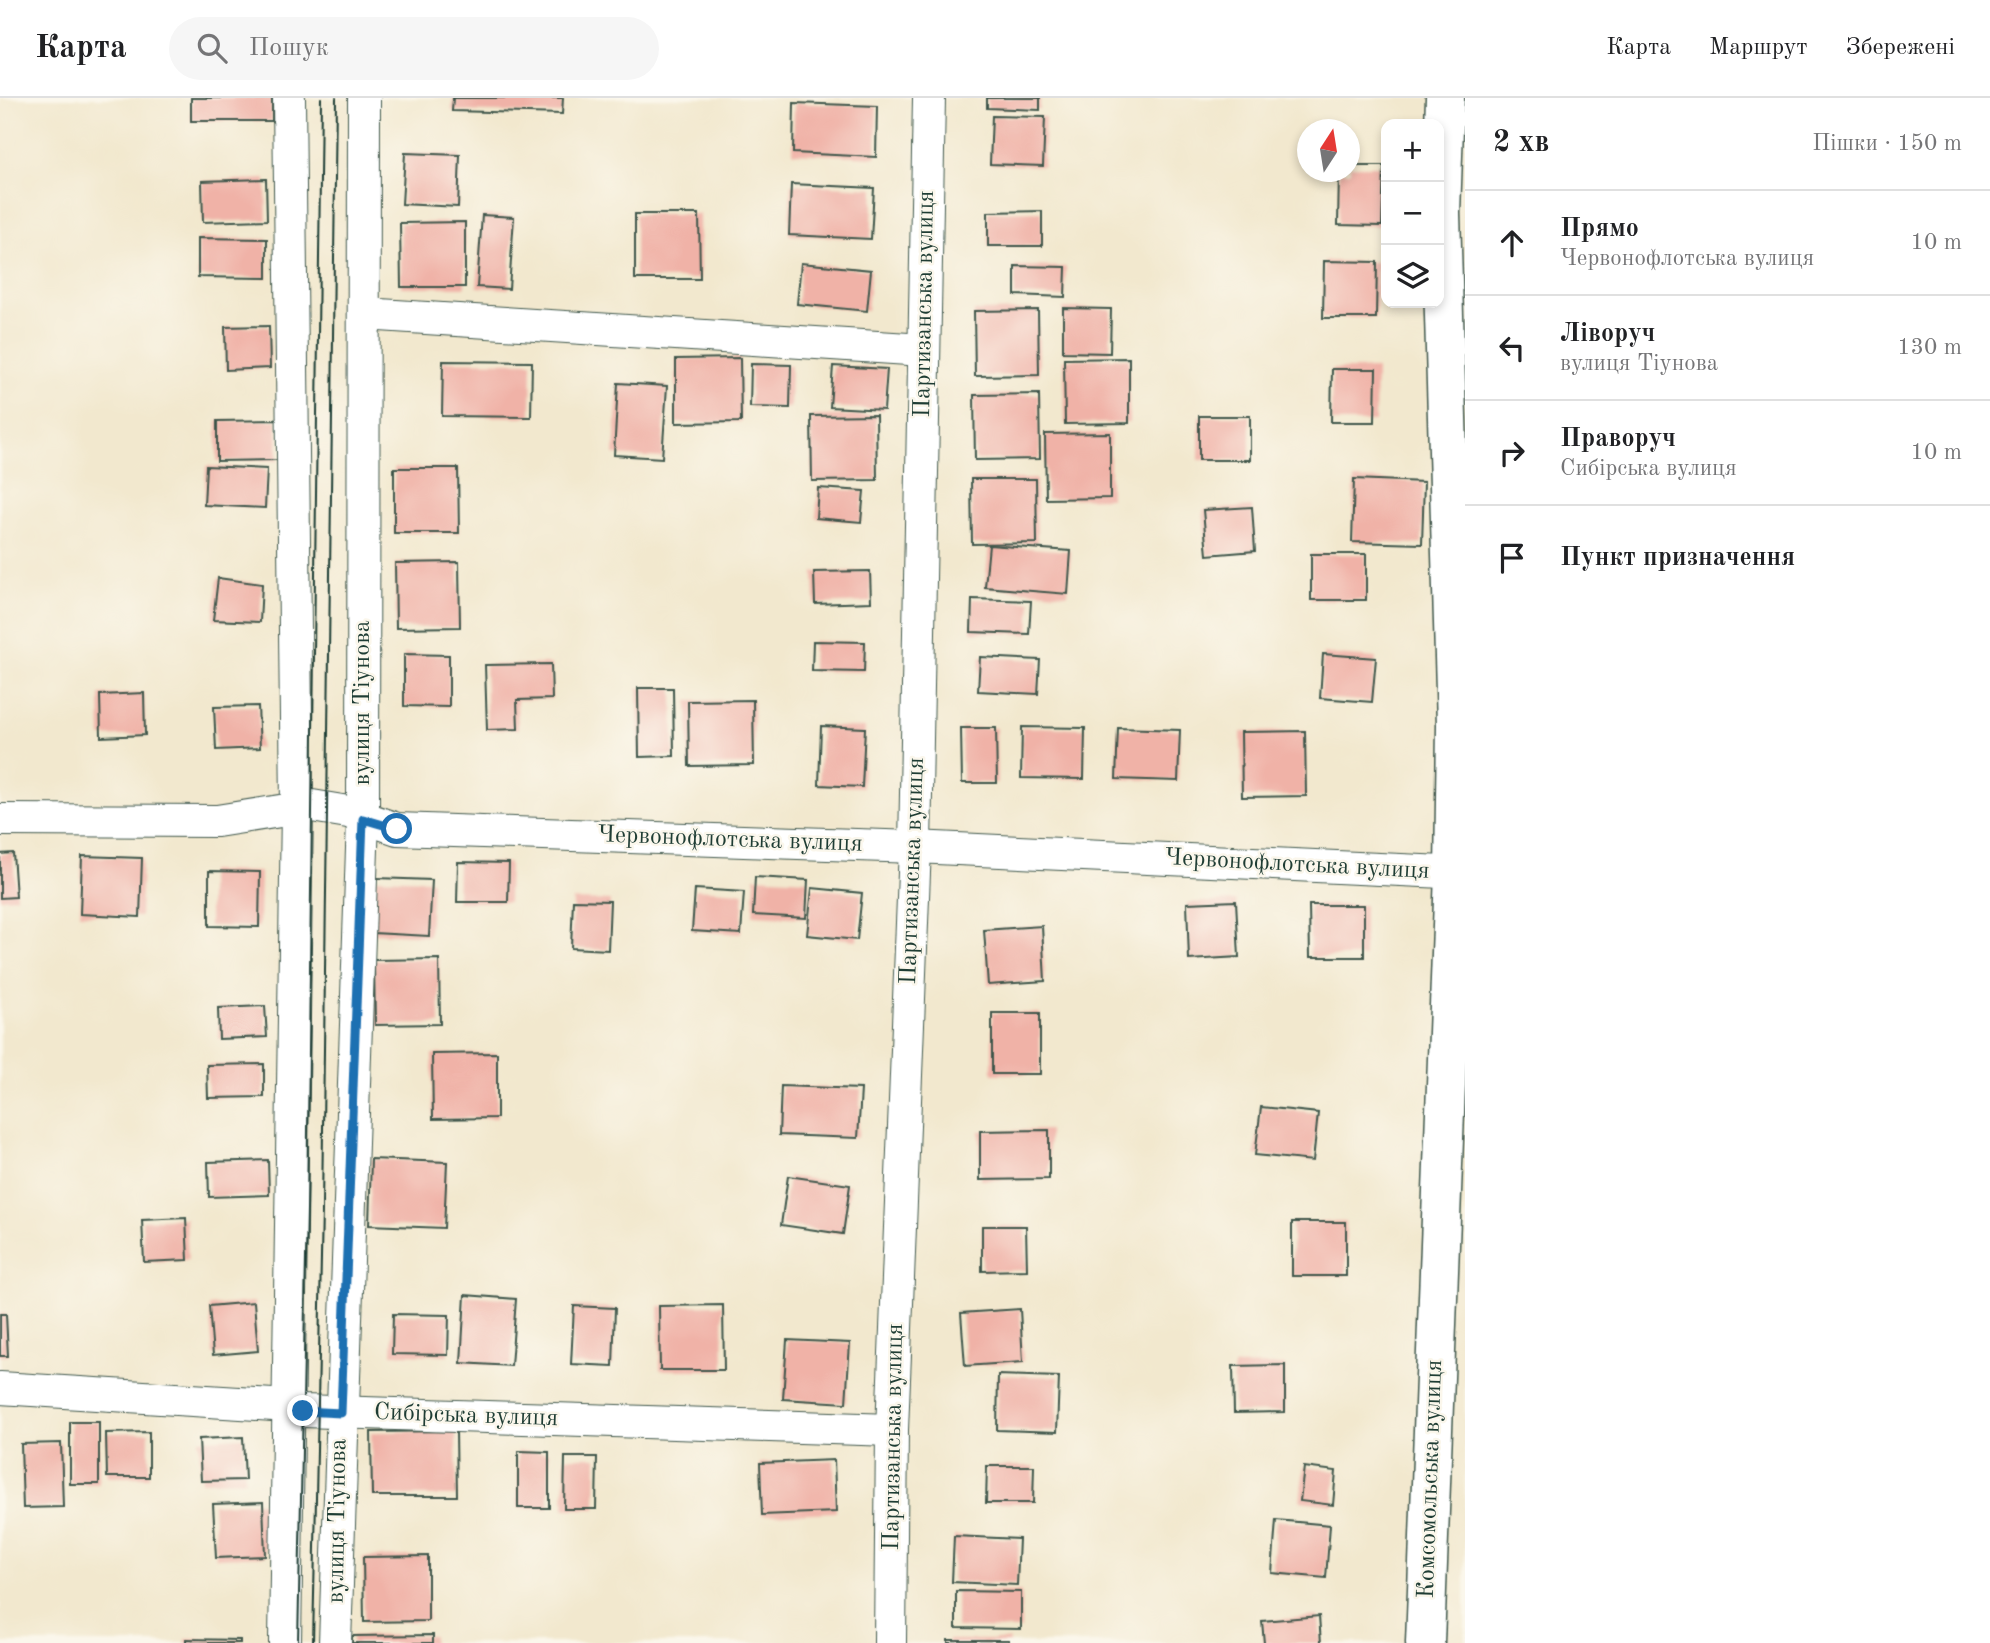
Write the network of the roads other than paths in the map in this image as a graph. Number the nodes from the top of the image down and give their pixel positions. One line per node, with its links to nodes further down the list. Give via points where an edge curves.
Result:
1 (289, 98): 7 (street)
2 (364, 98): 5 (street, вулиця Тіунова)
3 (929, 98): 6 (street, Партизанська вулиця)
4 (1445, 98): 11 (street, Комсомольська вулиця, via 1441,213)
5 (364, 314): 6 (street); 8 (street, вулиця Тіунова)
6 (924, 350): 10 (street, Партизанська вулиця)
7 (297, 808): 8 (street, Червонофлотська вулиця, via 327,807); 9 (street, Червонофлотська вулиця, via 217,821); 13 (street)
8 (363, 819): 10 (street, Червонофлотська вулиця, via 397,829); 14 (street, вулиця Тіунова)
9 (0, 820)
10 (915, 847): 11 (street, Червонофлотська вулиця); 15 (street, Партизанська вулиця)
11 (1459, 873): 19 (street, Комсомольська вулиця)
12 (0, 1388): 13 (street, Сибірська вулиця)
13 (289, 1406): 14 (street, Сибірська вулиця); 16 (street)
14 (341, 1413): 15 (street, Сибірська вулиця); 17 (street, вулиця Тіунова)
15 (892, 1430): 18 (street, Партизанська вулиця)
16 (285, 1643)
17 (335, 1643)
18 (890, 1643)
19 (1424, 1643)

